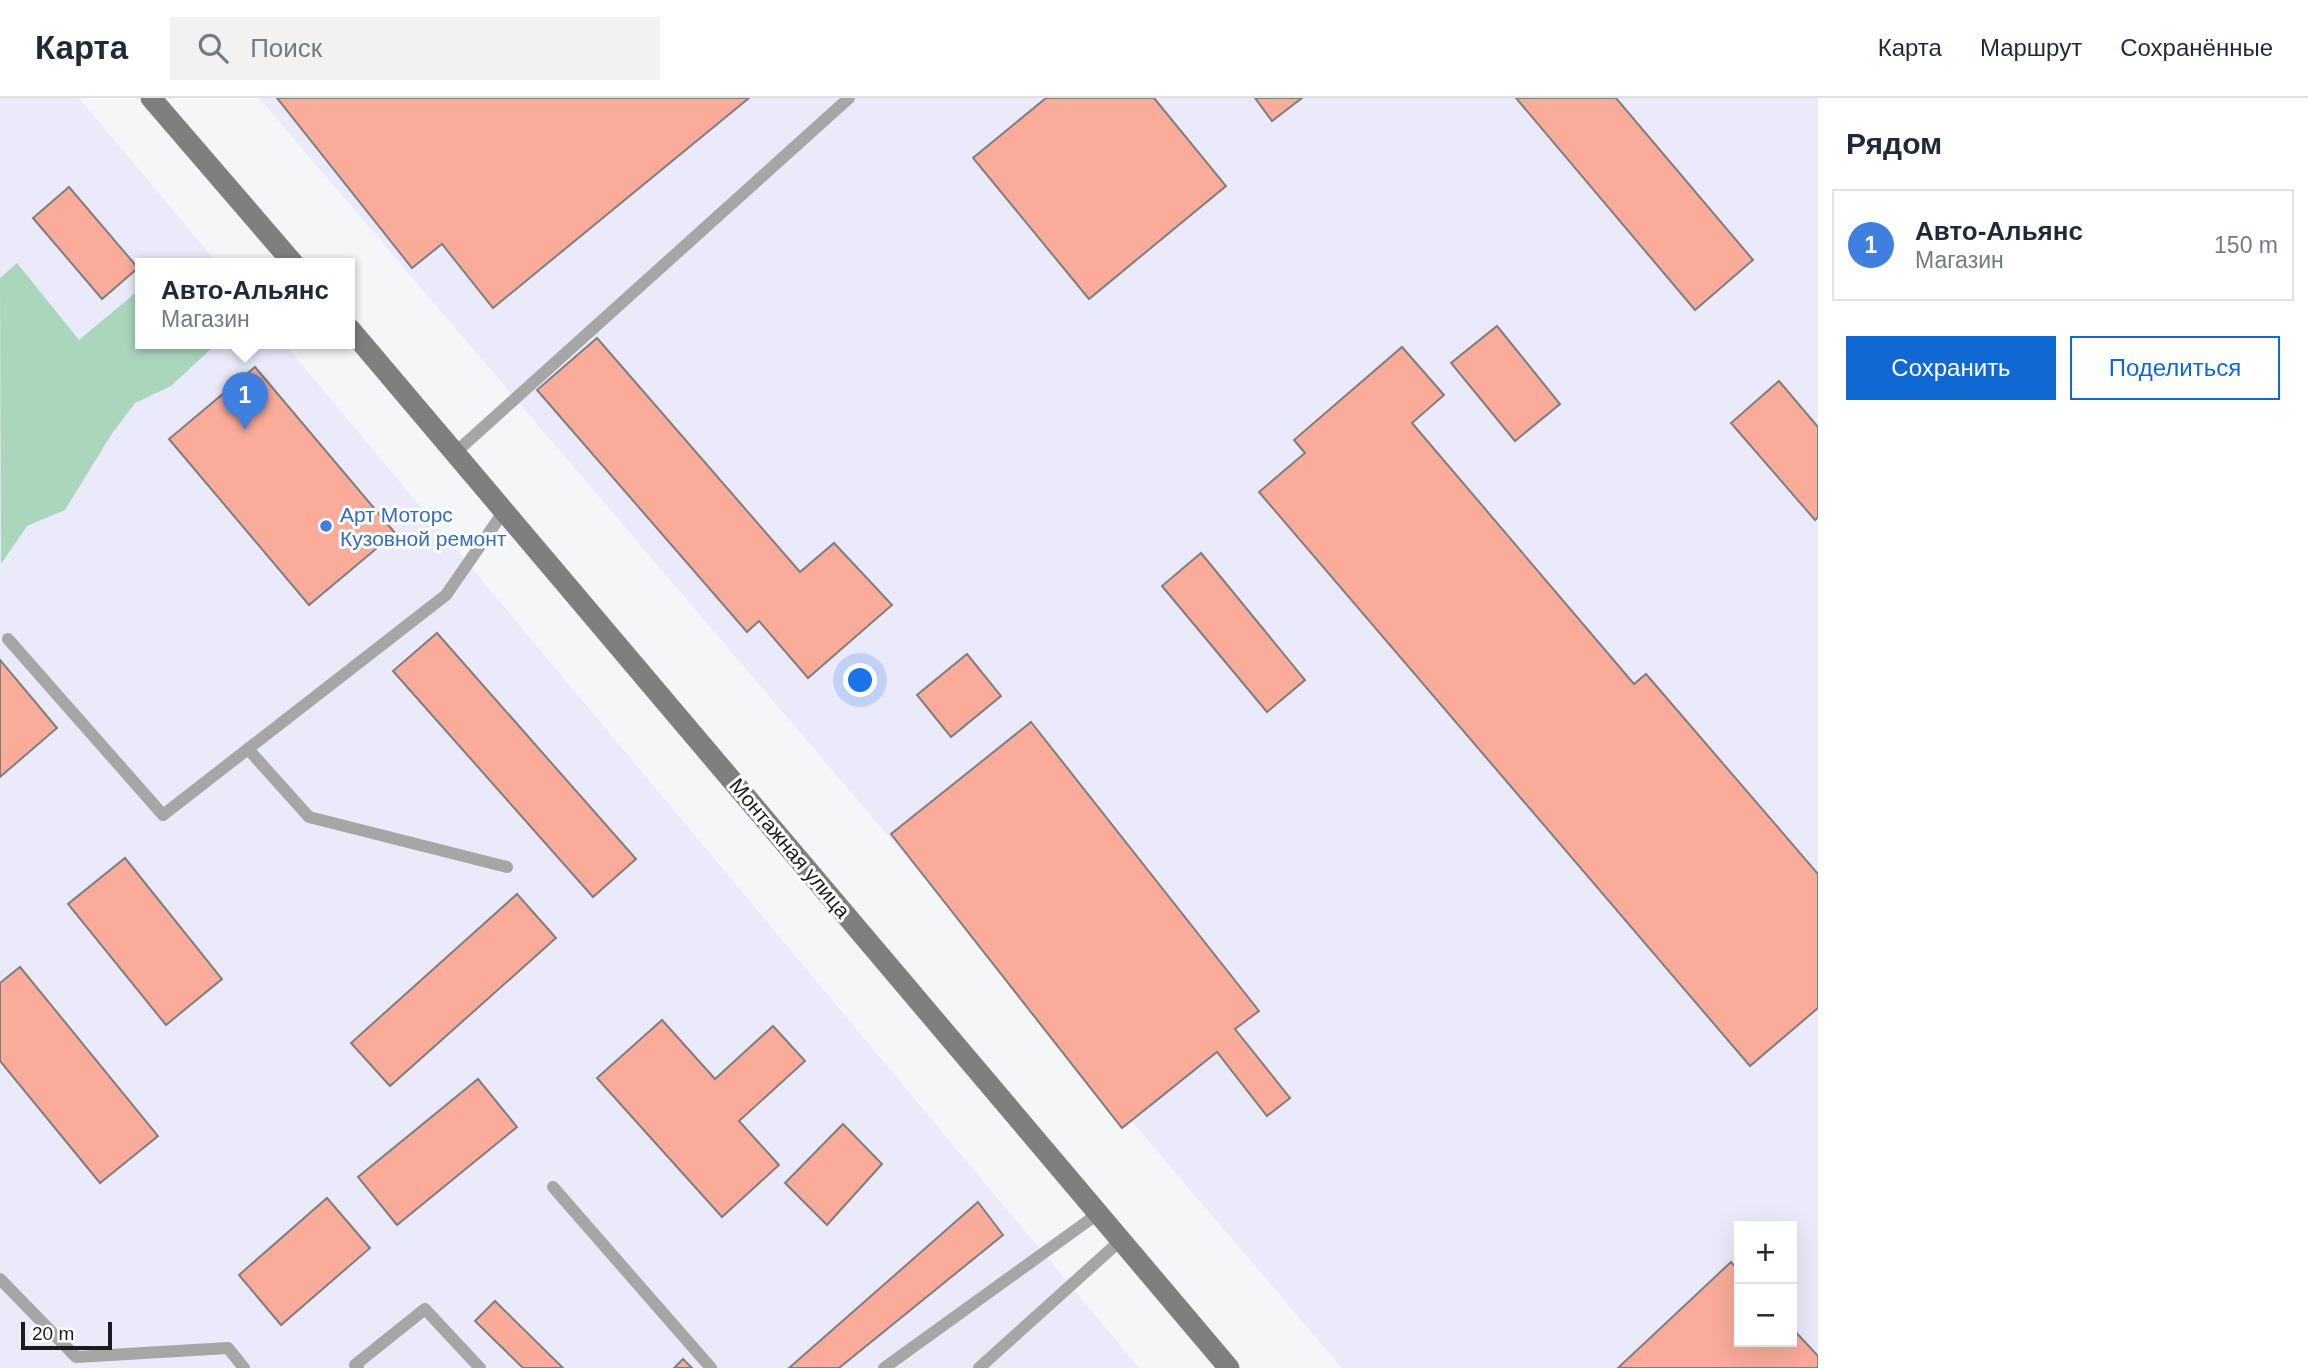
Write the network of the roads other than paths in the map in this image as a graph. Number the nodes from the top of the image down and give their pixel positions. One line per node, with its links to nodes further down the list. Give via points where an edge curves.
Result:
1 (151, 98): 3 (street)
2 (849, 98): 5 (lane)
3 (289, 258)
4 (355, 335): 5 (street, Монтажная улица)
5 (456, 452): 6 (street, Монтажная улица)
6 (503, 511): 8 (lane, via 446,595); 11 (street, Монтажная улица)
7 (8, 639): 8 (lane, via 163,815)
8 (248, 749): 9 (lane, via 309,817)
9 (507, 867)
10 (552, 1188): 17 (lane)
11 (1099, 1213): 12 (street, Монтажная улица); 18 (lane)
12 (1121, 1240): 19 (lane); 20 (street, Монтажная улица)
13 (0, 1279): 14 (lane, via 76,1357 228,1348)
14 (244, 1368)
15 (358, 1368): 16 (lane, via 355,1365 425,1309)
16 (480, 1368)
17 (711, 1368)
18 (884, 1368)
19 (979, 1368)
20 (1229, 1368)

